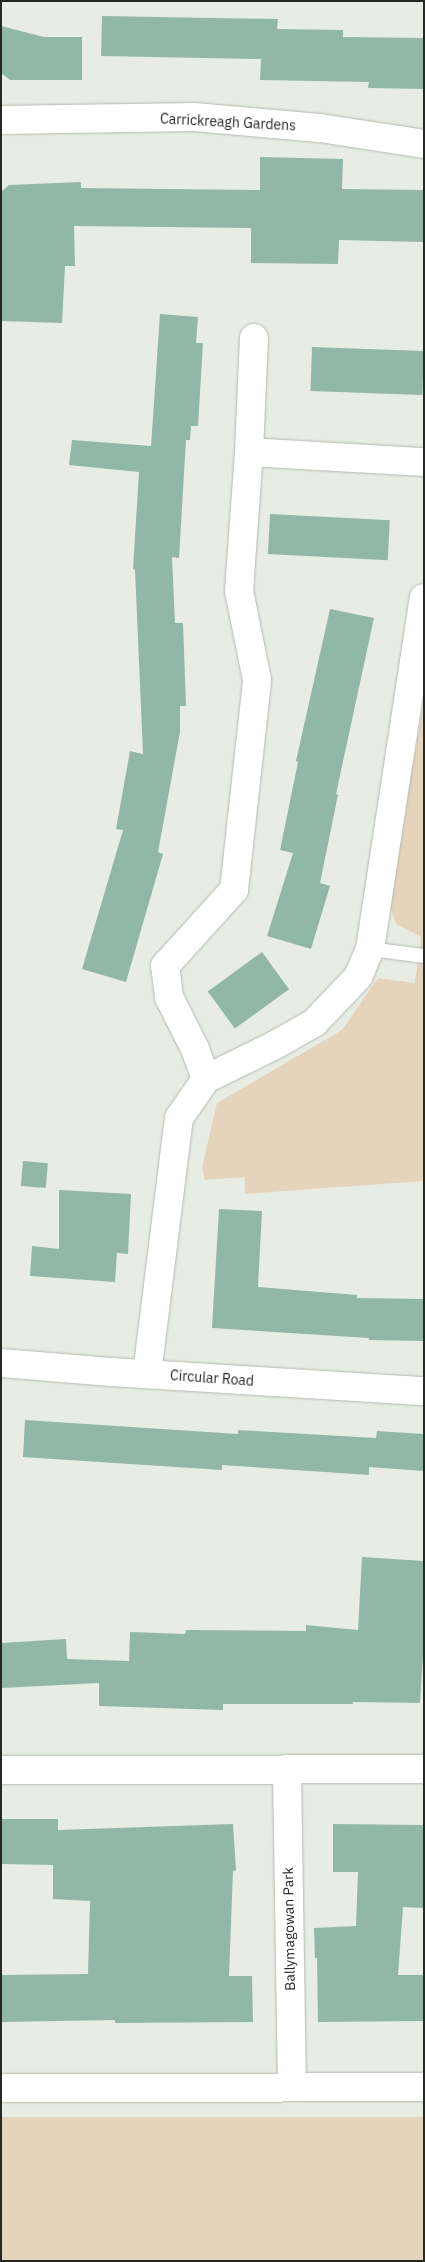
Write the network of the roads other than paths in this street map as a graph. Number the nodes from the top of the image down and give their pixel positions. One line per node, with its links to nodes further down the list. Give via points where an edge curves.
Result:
1 (1, 120): 2 (street, Carrickreagh Gardens, via 194,117 320,128)
2 (424, 144)
3 (254, 338): 4 (street)
4 (249, 452): 5 (street); 9 (street, via 238,591 257,680 234,890 165,966 169,997)
5 (424, 462)
6 (424, 598): 7 (street)
7 (370, 949): 8 (lane); 9 (street, via 358,977 314,1023)
8 (424, 956)
9 (206, 1079): 11 (street, via 179,1118)
10 (1, 1363): 11 (street, Circular Road)
11 (147, 1374): 12 (street, Circular Road)
12 (424, 1391)
13 (424, 1769): 15 (street)
14 (1, 1770): 15 (street)
15 (287, 1771): 16 (street, Ballymagowan Park)
16 (292, 2087): 17 (street); 18 (street)
17 (424, 2087)
18 (1, 2088)

